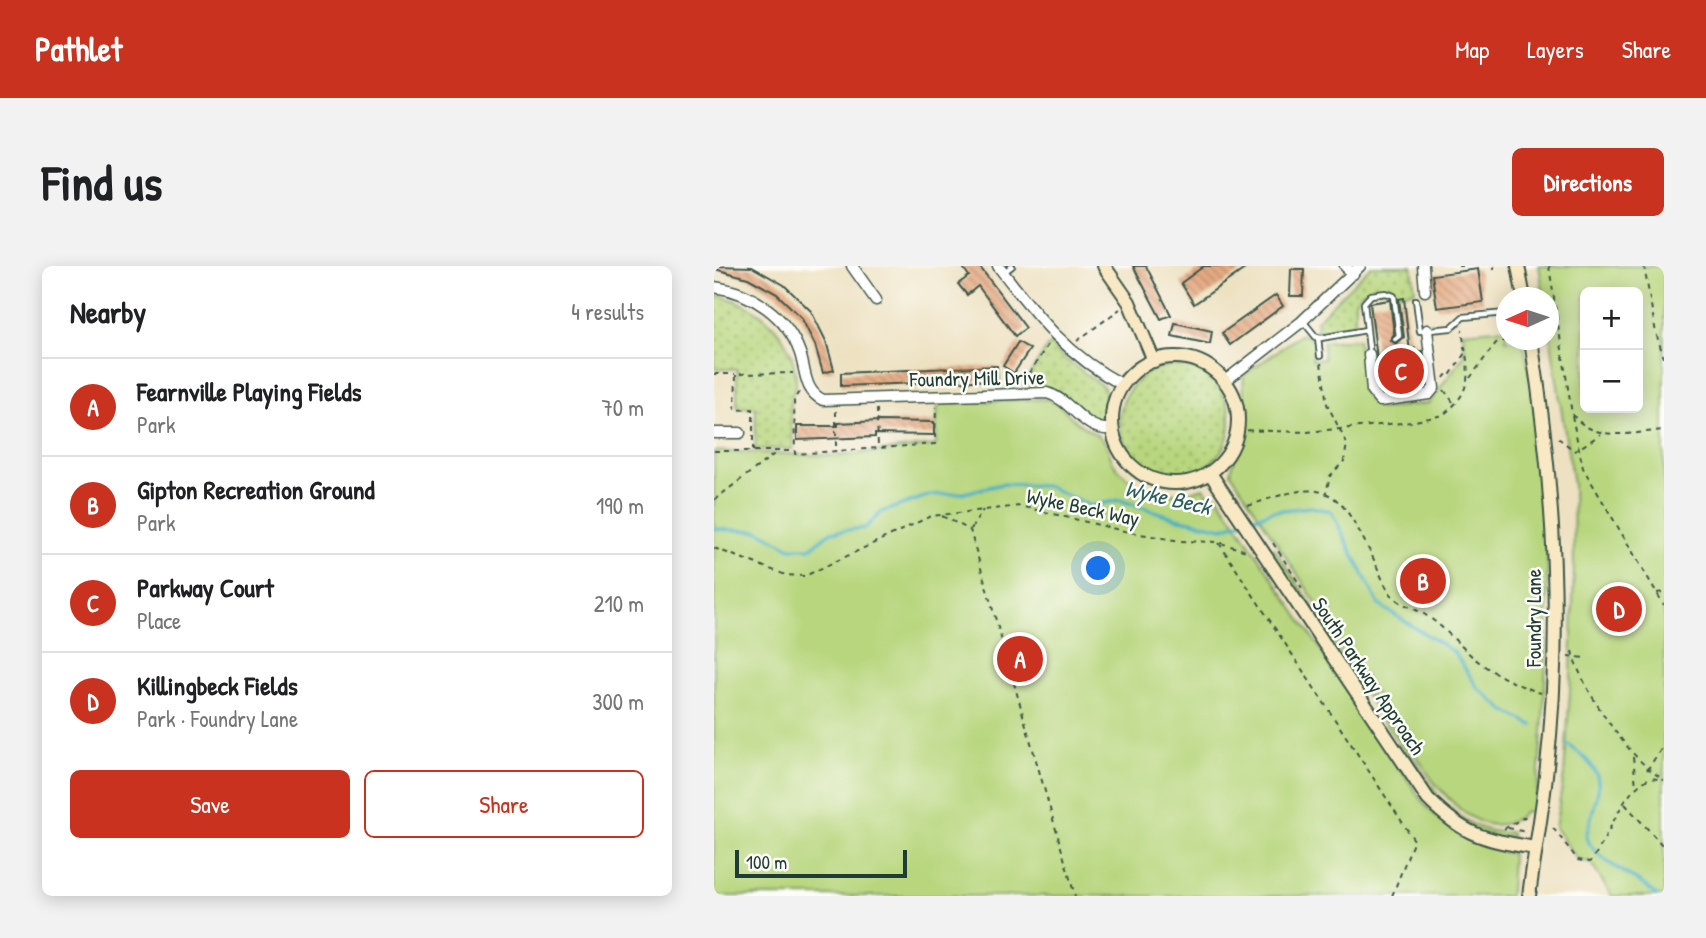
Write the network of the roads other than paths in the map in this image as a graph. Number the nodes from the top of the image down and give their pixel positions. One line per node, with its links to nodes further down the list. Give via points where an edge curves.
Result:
1 (852, 266): 11 (street)
2 (1345, 266): 7 (street)
3 (1423, 266): 10 (street)
4 (1518, 266): 9 (street)
5 (1005, 268): 24 (street, via 1053,336 1085,363)
6 (1109, 268): 22 (street)
7 (1357, 270): 14 (street)
8 (714, 287): 25 (street, Foundry Mill Drive, via 743,294 767,307 786,327 817,397 1054,395 1087,424)
9 (1522, 287)
10 (1425, 291)
11 (876, 300)
12 (1416, 300): 16 (lane, via 1420,331)
13 (1496, 314): 16 (lane, via 1463,317 1451,328)
14 (1303, 321): 17 (lane); 23 (street)
15 (1366, 330): 17 (lane); 18 (lane, via 1366,298 1390,294 1399,327); 20 (lane)
16 (1427, 330): 20 (street, via 1441,386 1429,394 1380,401 1372,391)
17 (1318, 337): 21 (lane)
18 (1395, 339)
19 (1532, 350): 29 (street, Foundry Lane, via 1545,439 1553,655 1552,696 1534,821)
20 (1369, 351)
21 (1320, 356)
22 (1154, 361): 23 (street, via 1192,359); 24 (street, via 1137,370)
23 (1225, 381): 28 (street, via 1235,399 1237,430 1225,459)
24 (1124, 385): 25 (street, via 1115,402)
25 (1113, 429): 28 (street, via 1124,456 1154,480 1183,482)
26 (714, 433): 27 (street)
27 (740, 433)
28 (1210, 473): 29 (street, South Parkway Approach, via 1427,799 1450,821 1480,838)
29 (1535, 848): 30 (street, Foundry Lane)
30 (1529, 896)

